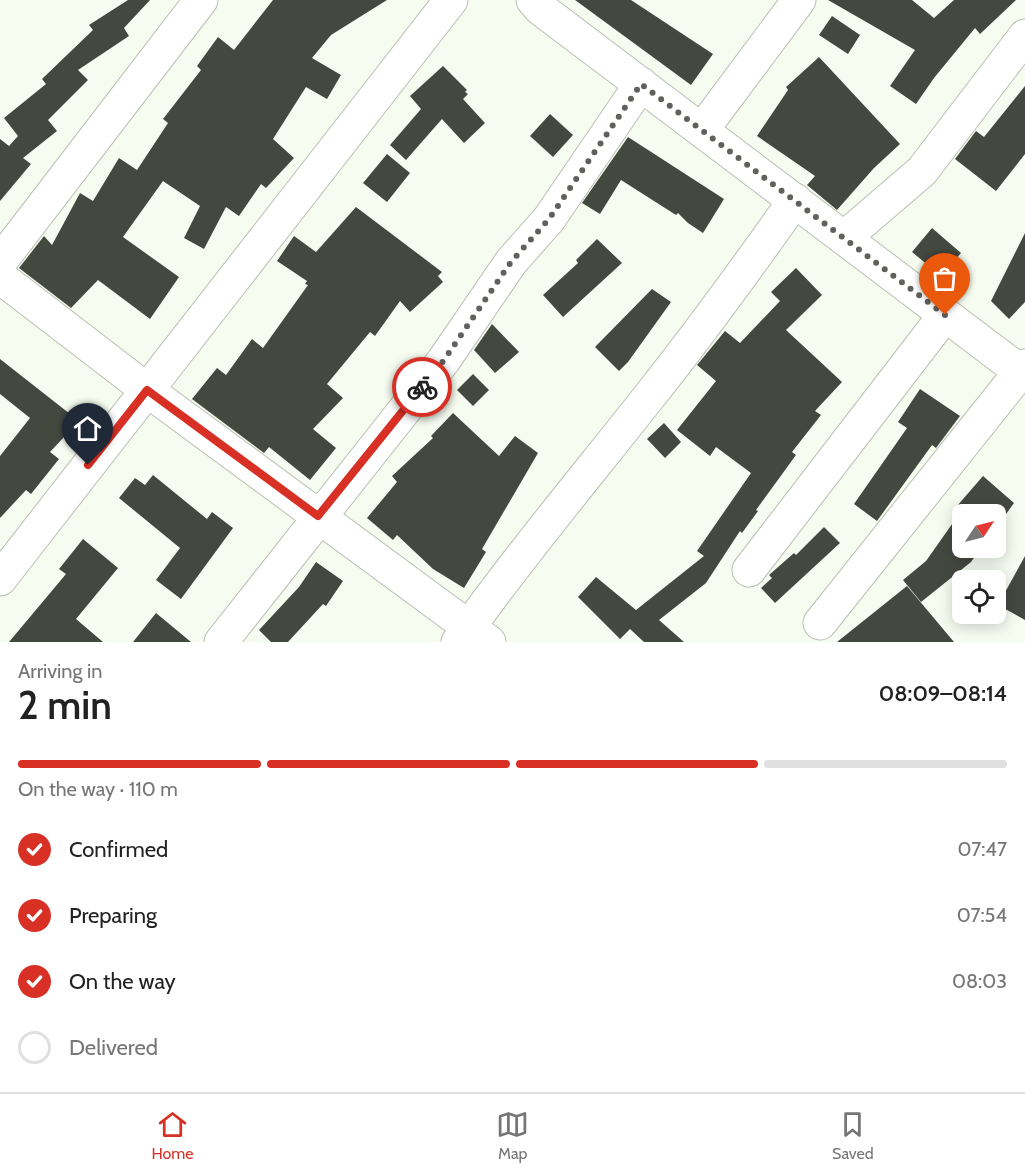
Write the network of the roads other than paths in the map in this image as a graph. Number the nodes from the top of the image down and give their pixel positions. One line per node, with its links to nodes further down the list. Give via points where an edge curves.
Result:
1 (201, 0): 10 (street)
2 (451, 0): 14 (street)
3 (799, 0): 7 (street)
4 (540, 3): 6 (street)
5 (1025, 36): 9 (street, via 922,171)
6 (641, 84): 7 (street); 15 (street, via 549,219 511,262 444,360)
7 (702, 130): 8 (street)
8 (795, 200): 9 (street); 19 (street)
9 (844, 238): 12 (street)
10 (0, 262)
11 (0, 277): 14 (street)
12 (945, 315): 13 (street); 16 (street)
13 (1024, 371): 18 (street)
14 (147, 390): 15 (street); 17 (street)
15 (318, 516): 19 (street); 20 (street)
16 (749, 570)
17 (0, 579)
18 (820, 623)
19 (472, 637)
20 (220, 642)

